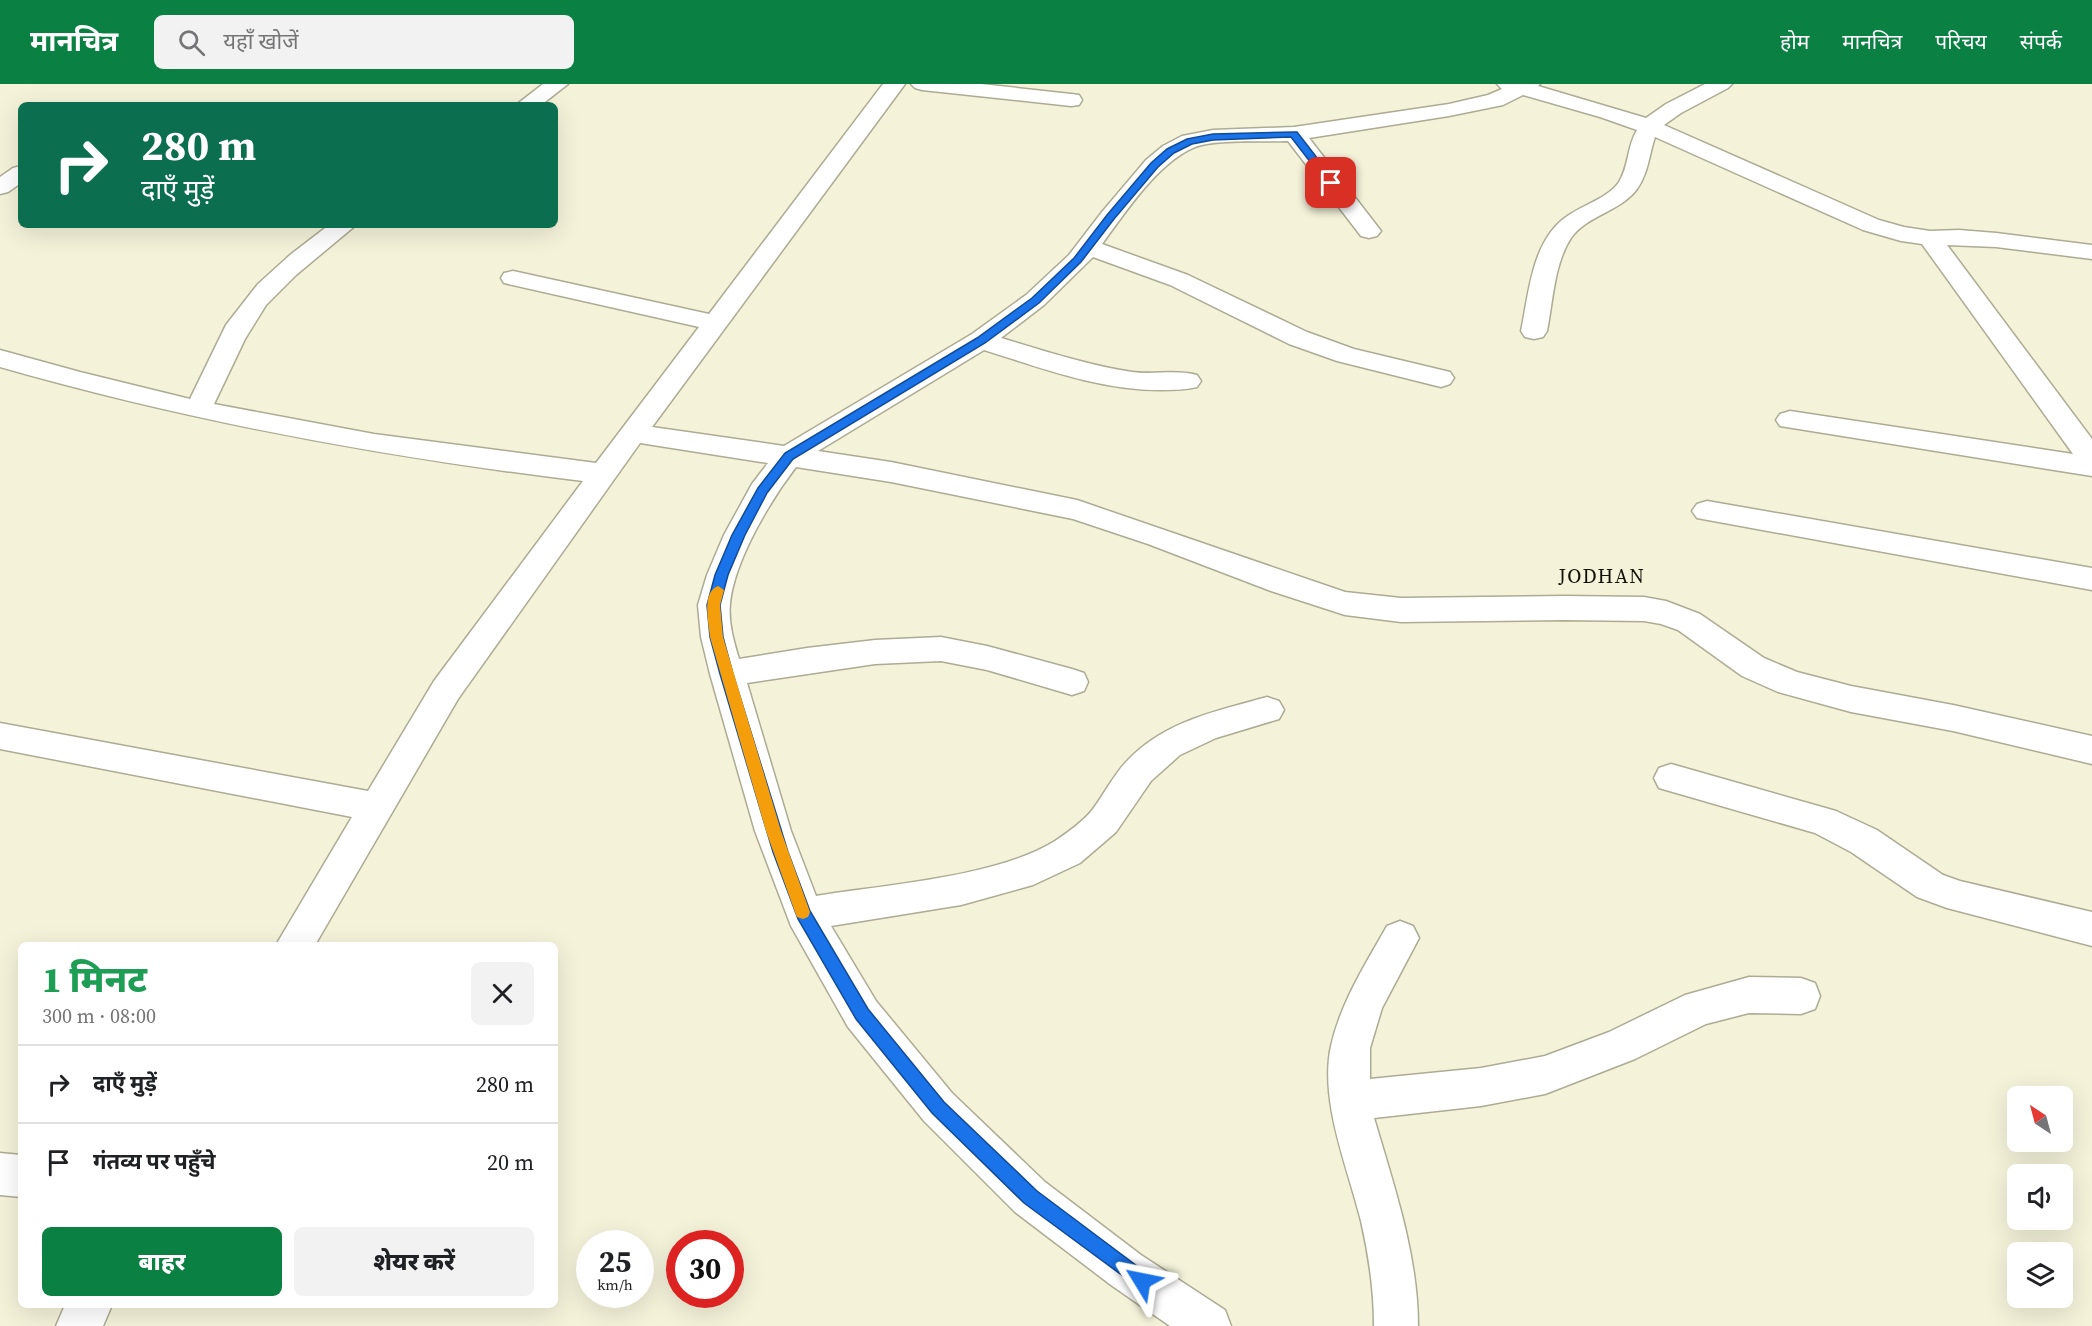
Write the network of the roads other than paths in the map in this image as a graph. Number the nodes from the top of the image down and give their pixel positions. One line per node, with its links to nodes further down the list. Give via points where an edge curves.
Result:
1 (557, 84): 7 (street)
2 (894, 84): 18 (street)
3 (922, 84): 6 (street)
4 (1721, 84): 8 (street, via 1682,104)
5 (1520, 86): 8 (street); 9 (street, via 1495,100 1449,110)
6 (1071, 100)
7 (531, 102)
8 (1650, 127): 14 (street, via 1871,225); 19 (street, via 1637,169 1627,186 1609,203 1569,225 1559,237 1552,251)
9 (1294, 134): 13 (street); 15 (street, via 1213,137 1190,141 1171,151 1154,165)
10 (18, 175): 11 (street)
11 (0, 187)
12 (340, 228): 24 (street, via 257,300 241,322)
13 (1369, 231)
14 (1930, 238): 16 (street, via 1996,240); 28 (street)
15 (1088, 247): 20 (street, via 1035,300); 22 (street, via 1179,280 1298,338 1346,355)
16 (2092, 252)
17 (513, 278): 18 (street)
18 (716, 322): 26 (street)
19 (1534, 331)
20 (981, 340): 23 (street, via 1090,374 1137,381); 27 (street)
21 (0, 358): 24 (street)
22 (1441, 378)
23 (1188, 381)
24 (198, 410): 30 (street, via 468,459)
25 (1790, 420): 29 (street)
26 (633, 433): 27 (street); 30 (street)
27 (789, 456): 33 (street, via 762,491 722,575 714,605); 37 (street, via 925,478 1077,510 1345,603 1401,610 1576,608 1666,613 1689,622 1753,667 1790,683)
28 (2092, 459)
29 (2092, 465)
30 (603, 474): 39 (street, via 446,690)
31 (1707, 511): 32 (street)
32 (2092, 579)
33 (726, 674): 34 (street, via 863,653 941,649); 40 (street, via 773,831)
34 (1072, 682)
35 (1267, 710): 40 (street, via 1207,727 1168,745 1140,771 1104,822 1067,852 1020,874 961,888)
36 (0, 736): 39 (street)
37 (2092, 750)
38 (1671, 778): 41 (street, via 1824,821 1864,841 1930,886 1960,897)
39 (377, 807): 43 (street)
40 (804, 914): 50 (street, via 862,1014 938,1107 1030,1197 1126,1270)
41 (2092, 929)
42 (1400, 938): 45 (street, via 1364,1003 1357,1025 1350,1048)
43 (297, 942)
44 (1801, 996): 45 (street, via 1749,995 1699,1008 1621,1047 1545,1075 1481,1087)
45 (1349, 1101): 51 (street, via 1383,1223 1396,1295)
46 (0, 1174): 47 (street)
47 (18, 1176)
48 (88, 1308): 49 (street)
49 (78, 1326)
50 (1209, 1326)
51 (1396, 1326)

